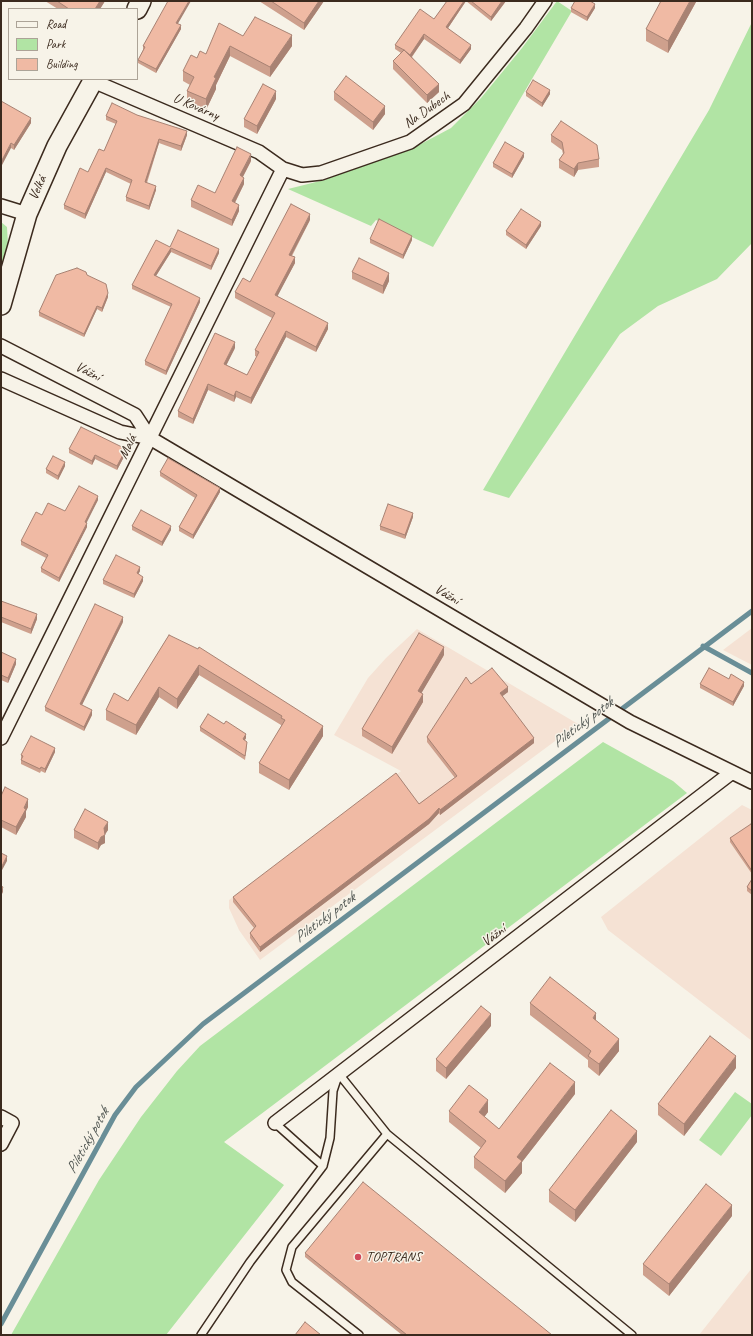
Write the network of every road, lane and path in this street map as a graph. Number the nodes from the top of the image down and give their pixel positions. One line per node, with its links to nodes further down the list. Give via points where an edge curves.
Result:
1 (545, 1): 3 (street, Na Dubech, via 464,104 410,142 321,173 302,175)
2 (94, 80): 3 (street, U Kovárny, via 258,152); 5 (street, Velká, via 56,146)
3 (283, 169): 9 (street, Malá)
4 (1, 206): 5 (street)
5 (27, 214): 6 (street, Velká)
6 (1, 306)
7 (1, 346): 9 (street, Vážní, via 135,415)
8 (1, 380): 9 (street, Vážní, via 120,432)
9 (150, 438): 10 (street, Malá); 11 (street, Vážní, via 630,722)
10 (1, 738)
11 (731, 773): 12 (street, Vážní); 13 (street, Vážní)
12 (752, 782)
13 (339, 1074): 15 (street, Vážní); 16 (lane); 18 (lane, via 333,1091 330,1138)
14 (1, 1117): 17 (street, via 12,1123)
15 (275, 1123): 18 (lane)
16 (387, 1134): 20 (lane, via 292,1247 286,1270 292,1282); 21 (lane)
17 (1, 1144)
18 (323, 1166): 19 (lane, via 250,1262)
19 (201, 1335)
20 (359, 1335)
21 (632, 1335)

